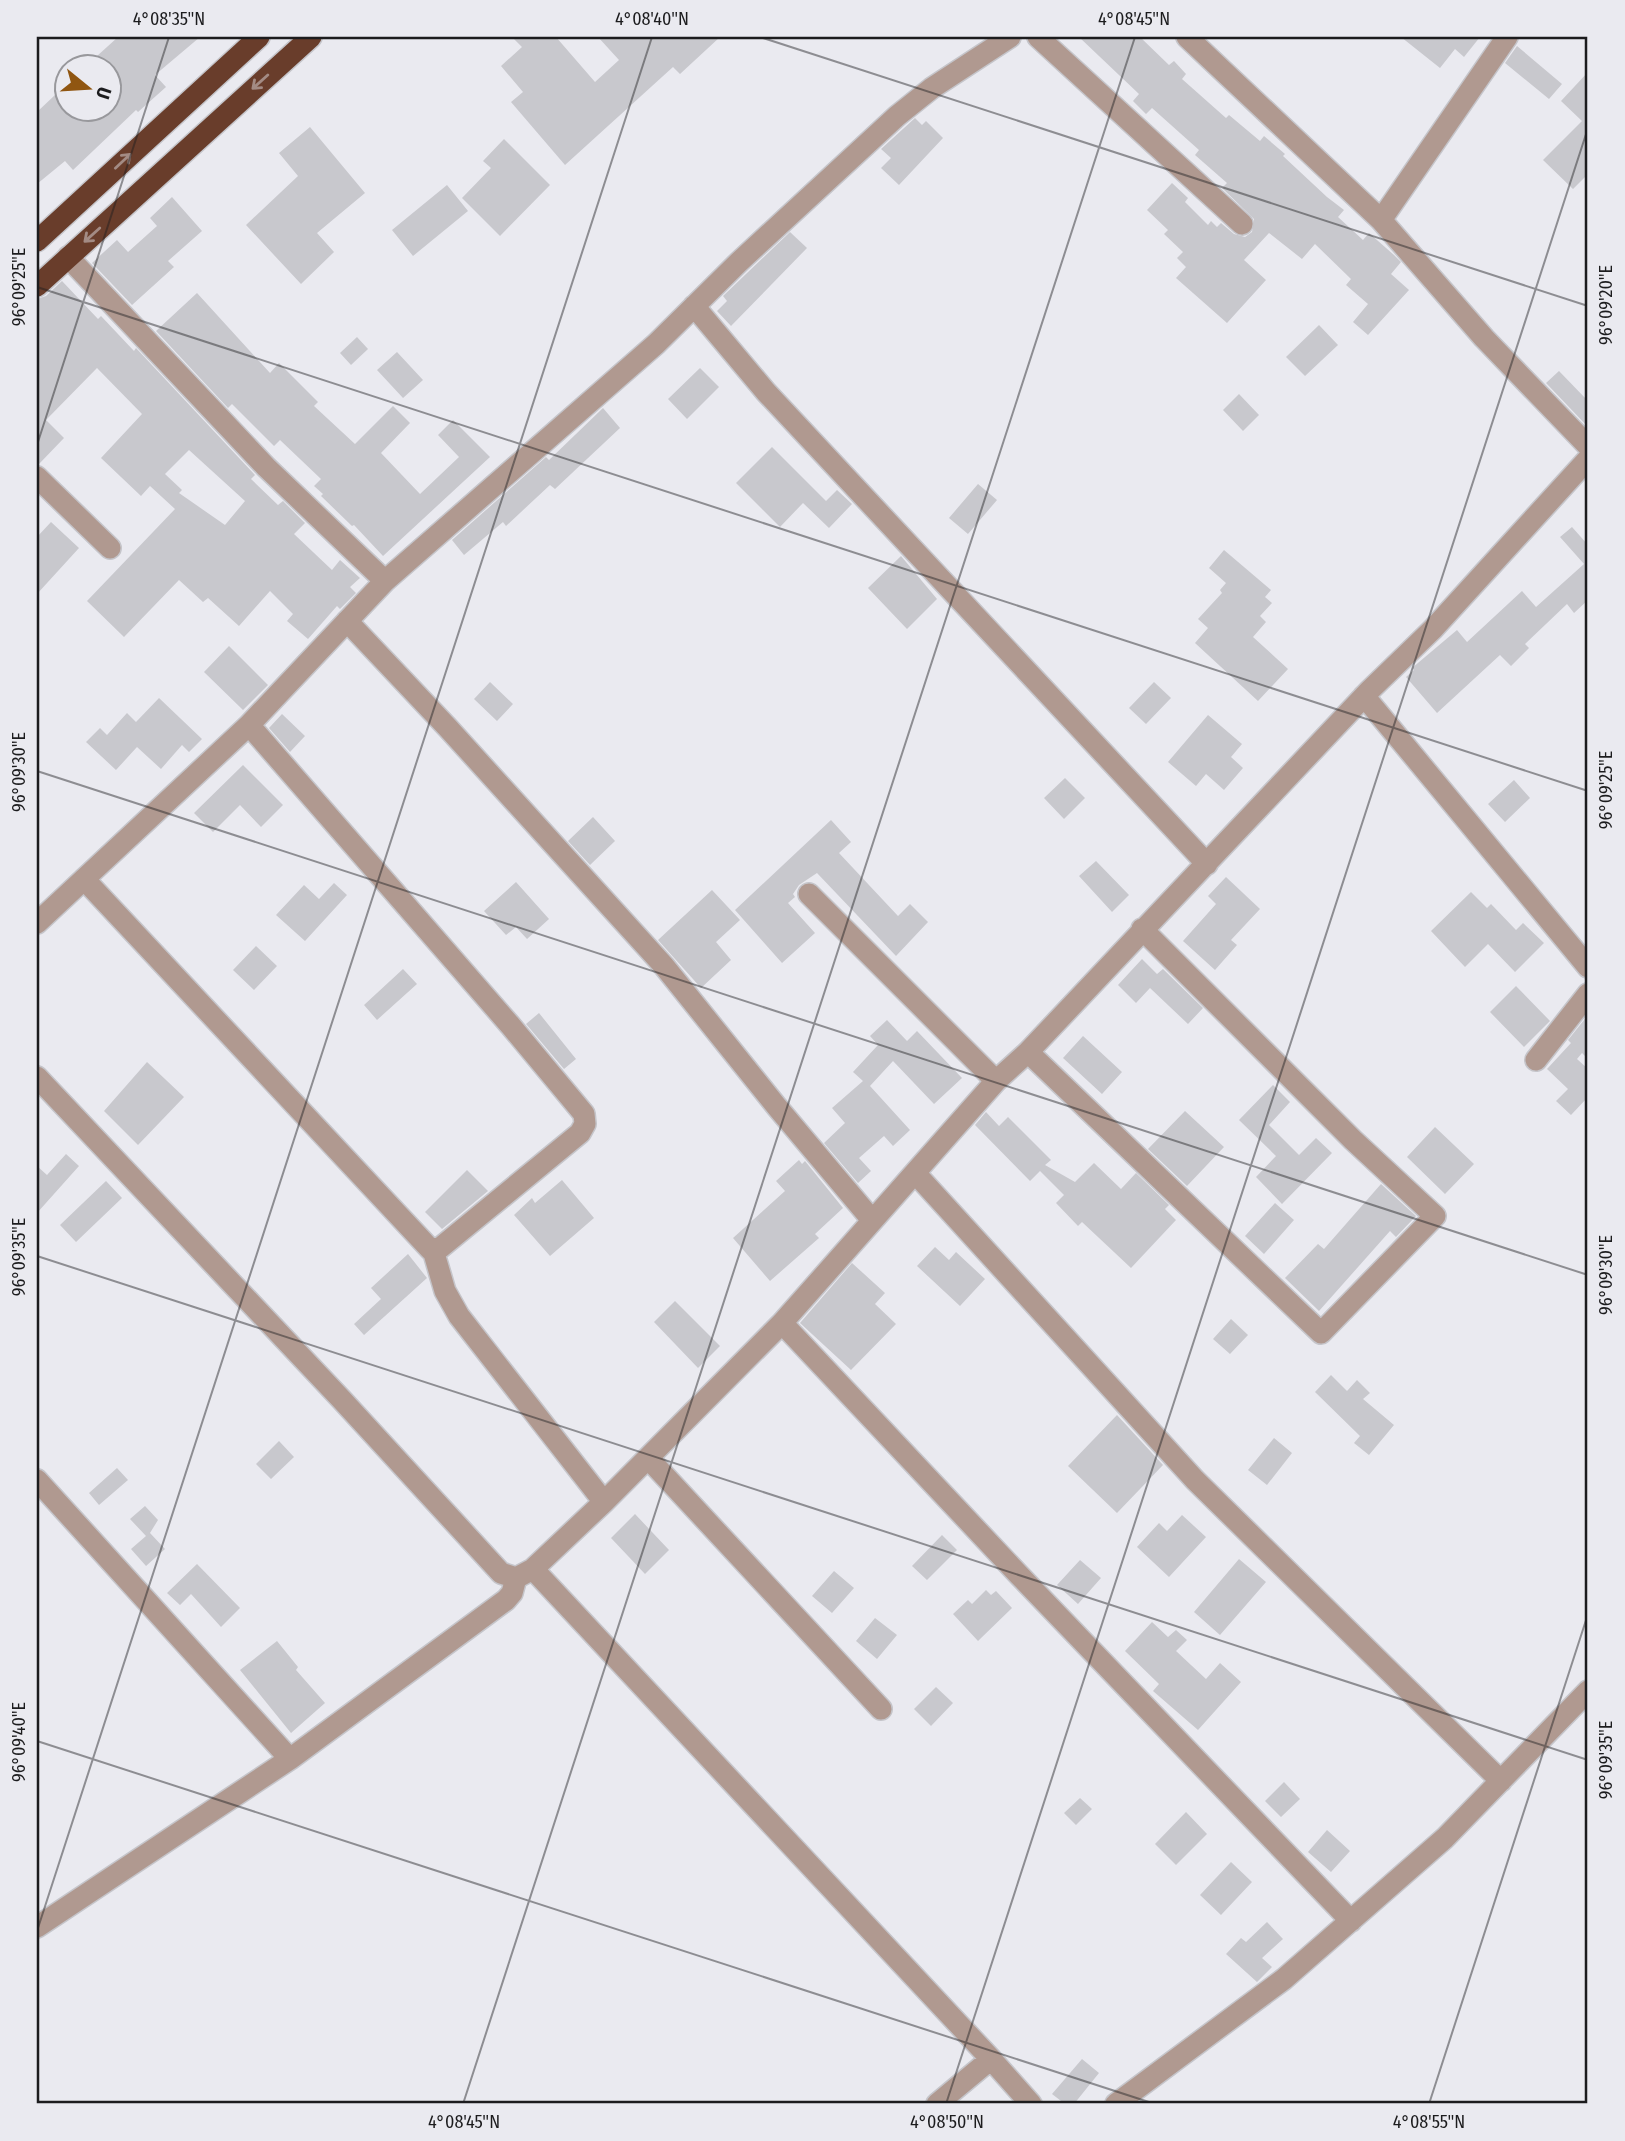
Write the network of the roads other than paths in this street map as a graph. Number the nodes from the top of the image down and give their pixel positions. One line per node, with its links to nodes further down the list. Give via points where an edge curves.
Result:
1 (259, 37): 9 (highway, one-way to 1)
2 (311, 37): 10 (highway, one-way to 10)
3 (1010, 37): 12 (street, via 897,116)
4 (1038, 37): 8 (street)
5 (1187, 37): 7 (street)
6 (1507, 37): 7 (street)
7 (1381, 220): 13 (street, via 1484,338)
8 (1242, 224)
9 (37, 241)
10 (68, 257): 11 (highway); 17 (street, via 266,467)
11 (37, 285)
12 (694, 306): 17 (street); 21 (street, via 775,402)
13 (1588, 446)
14 (1588, 459): 19 (street, via 1433,629)
15 (37, 477): 16 (street)
16 (110, 548)
17 (385, 581): 18 (street)
18 (347, 621): 20 (street); 33 (street, via 664,966)
19 (1364, 696): 21 (street); 26 (street)
20 (249, 725): 22 (street); 34 (street, via 584,1114 580,1133)
21 (1207, 864): 25 (street)
22 (84, 879): 24 (street); 34 (street)
23 (809, 894): 31 (street)
24 (37, 923)
25 (1142, 929): 28 (street); 28 (street, via 1435,1216 1321,1333)
26 (1588, 967)
27 (1588, 994): 29 (street)
28 (1028, 1052): 31 (street)
29 (1536, 1060)
30 (37, 1077): 39 (street, via 501,1573)
31 (996, 1081): 32 (street)
32 (916, 1174): 33 (street); 43 (street, via 1195,1480)
33 (872, 1220): 35 (street)
34 (433, 1250): 38 (street, via 445,1291 459,1316)
35 (782, 1323): 36 (street); 44 (street)
36 (648, 1458): 38 (street); 41 (street)
37 (37, 1480): 42 (street)
38 (604, 1502): 39 (street)
39 (524, 1574): 42 (street, via 506,1600); 46 (street)
40 (1588, 1690): 43 (street)
41 (881, 1709)
42 (290, 1759): 45 (street)
43 (1501, 1781): 44 (street)
44 (1351, 1921): 49 (street, via 1284,1979)
45 (37, 1927)
46 (991, 2059): 47 (street); 48 (street)
47 (937, 2104)
48 (1031, 2104)
49 (1116, 2104)

